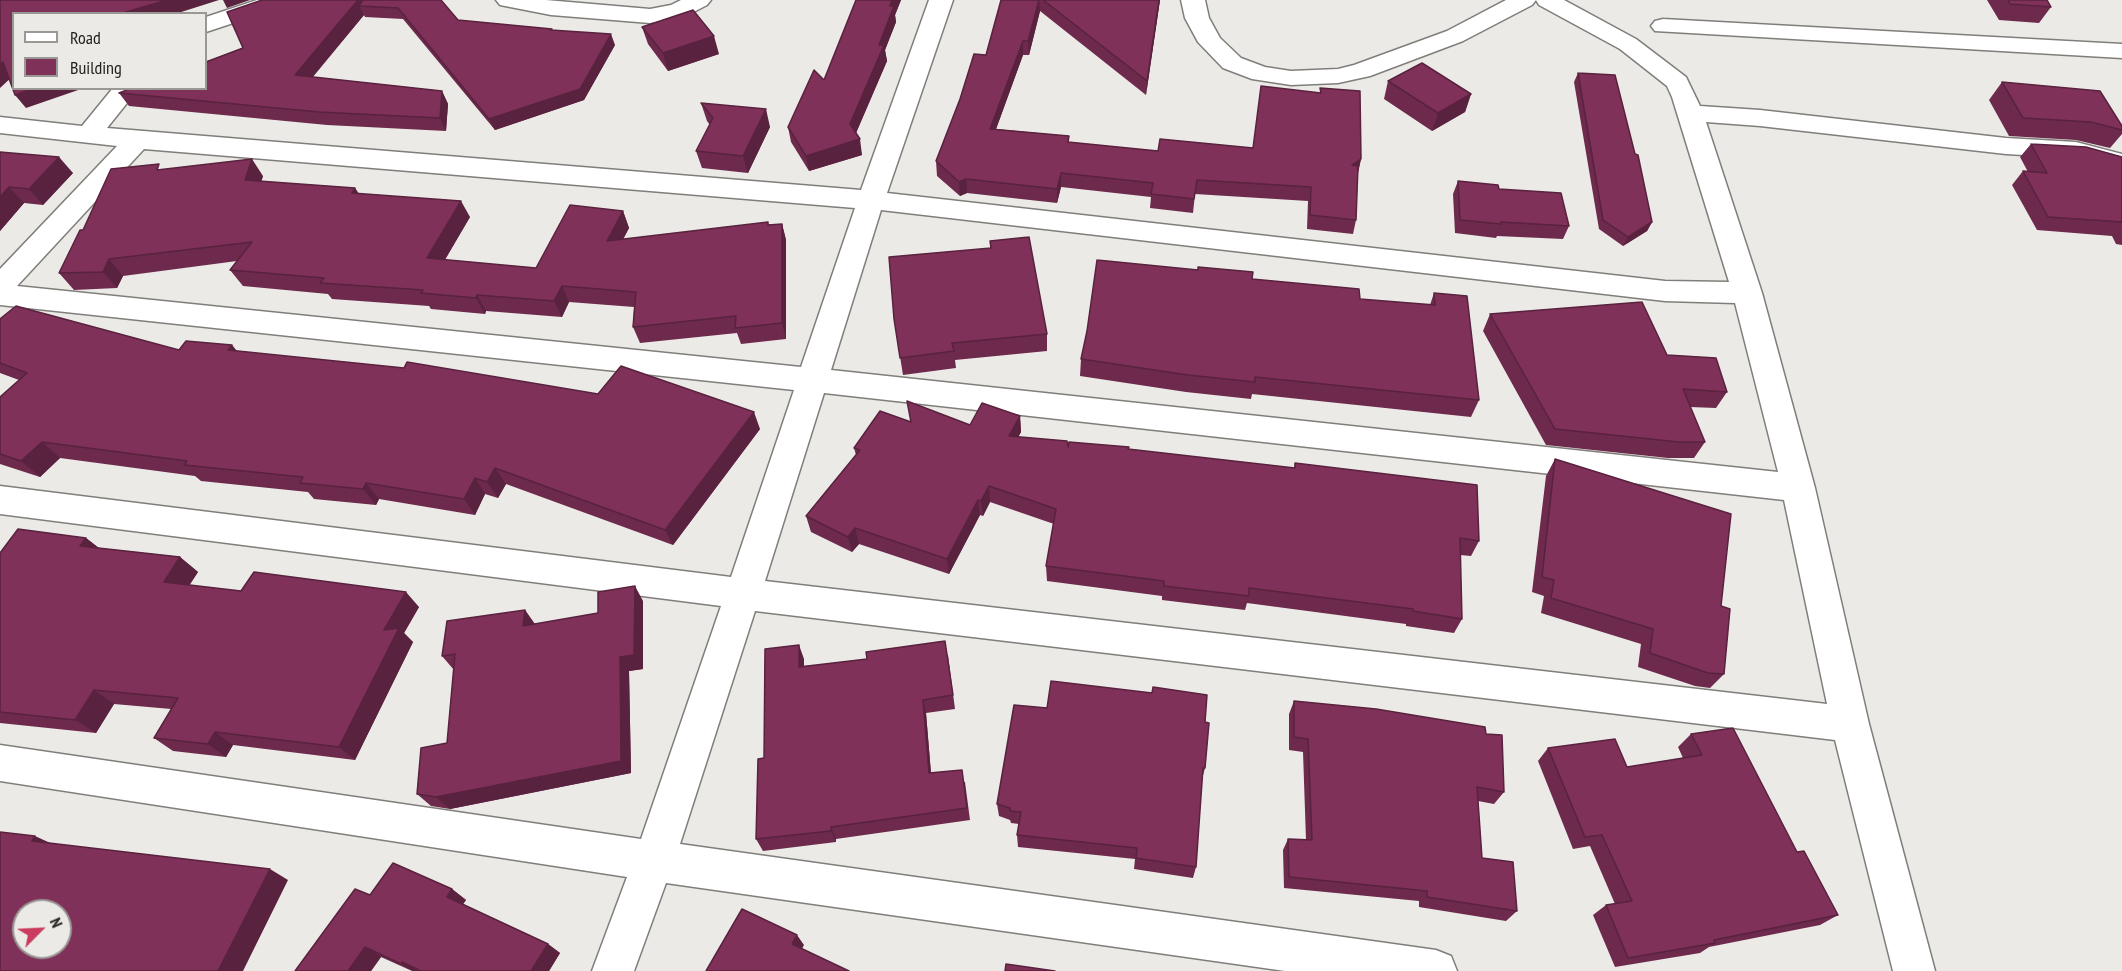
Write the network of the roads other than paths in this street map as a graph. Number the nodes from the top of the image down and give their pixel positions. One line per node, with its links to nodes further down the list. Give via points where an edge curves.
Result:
1 (280, 0): 8 (street)
2 (508, 0): 3 (street, via 551,8 650,16 678,11)
3 (699, 0)
4 (941, 0): 17 (street)
5 (1192, 0): 6 (street, via 1210,42 1232,63 1261,74 1291,78 1338,76 1361,70 1455,36)
6 (1524, 0)
7 (1547, 0): 9 (street)
8 (207, 25)
9 (1629, 44): 10 (street, via 1660,17); 12 (street, via 1677,82)
10 (2122, 51)
11 (125, 90): 14 (street)
12 (1690, 113): 16 (street, via 2076,150); 19 (street)
13 (0, 125): 14 (street)
14 (89, 134): 15 (street)
15 (138, 140): 17 (street); 18 (street)
16 (2122, 163)
17 (871, 200): 19 (street, via 1665,291); 21 (street)
18 (0, 287)
19 (1747, 293): 22 (street)
20 (0, 295): 21 (street)
21 (811, 380): 22 (street); 24 (street)
22 (1798, 488): 25 (street)
23 (0, 500): 24 (street)
24 (743, 594): 25 (street); 27 (street)
25 (1850, 724): 30 (street)
26 (0, 763): 27 (street)
27 (654, 861): 28 (street); 29 (street)
28 (613, 971)
29 (1436, 971)
30 (1914, 971)

